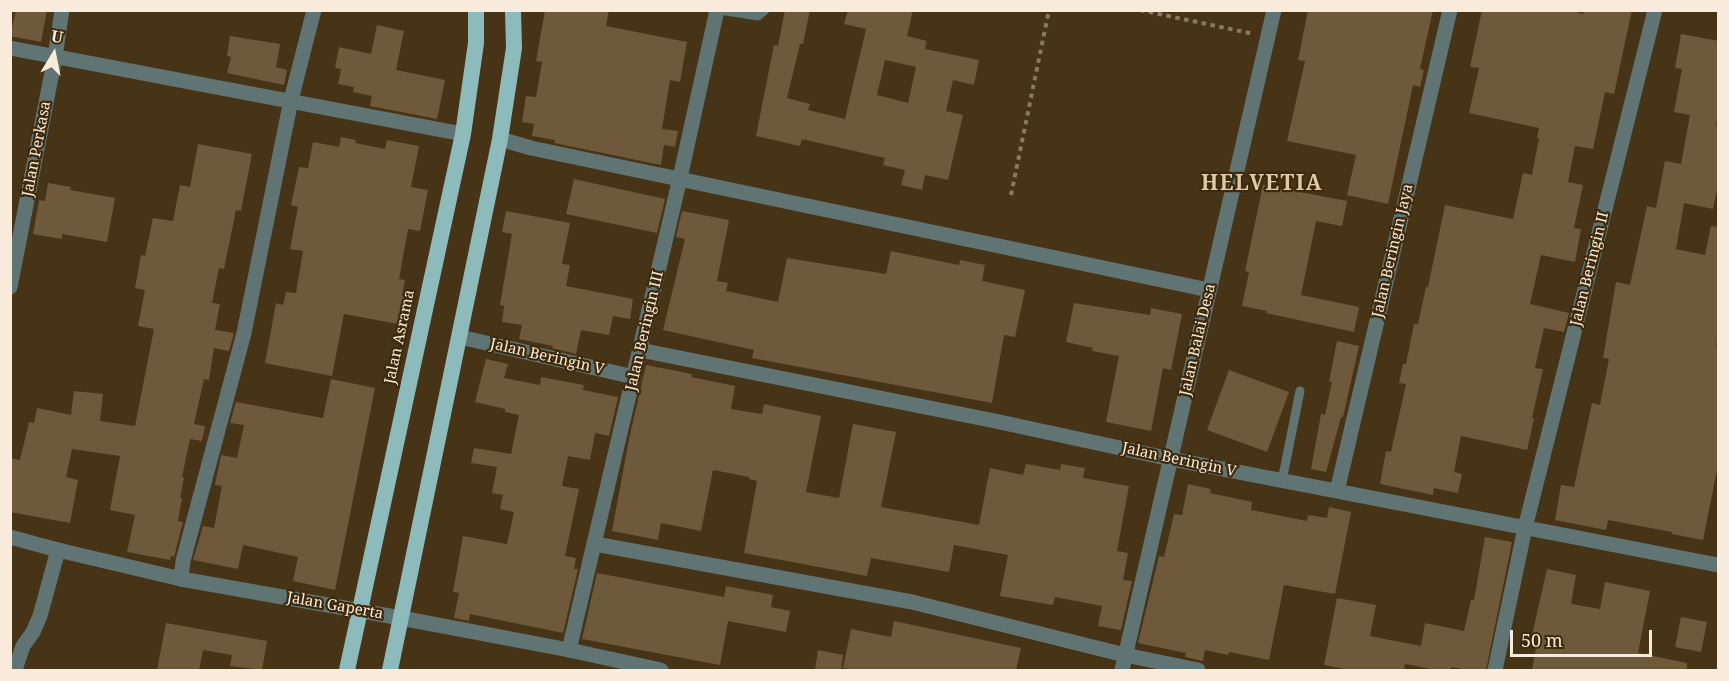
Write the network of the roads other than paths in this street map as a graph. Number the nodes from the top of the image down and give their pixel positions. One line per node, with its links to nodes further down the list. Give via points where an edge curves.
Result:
1 (62, 10): 11 (street, Jalan Perkasa)
2 (314, 10): 12 (street)
3 (476, 10): 13 (highway, Jalan Asrama, via 476,43)
4 (513, 10): 14 (highway, via 514,48)
5 (718, 10): 6 (lane, via 758,16); 15 (street, Jalan Beringin III)
6 (765, 10)
7 (1274, 10): 17 (street, Jalan Balai Desa)
8 (1450, 10): 24 (street, Jalan Beringin Jaya)
9 (1655, 10): 25 (street, Jalan Beringin II)
10 (10, 48): 11 (street)
11 (55, 57): 12 (street); 16 (street, Jalan Perkasa)
12 (291, 100): 13 (street); 30 (street, via 244,333)
13 (463, 134): 31 (highway, Jalan Asrama)
14 (500, 139): 15 (street); 18 (highway)
15 (680, 178): 17 (street); 19 (street, Jalan Beringin III)
16 (10, 287)
17 (1209, 290): 22 (street, Jalan Balai Desa)
18 (460, 337): 20 (street, Jalan Beringin V); 32 (highway)
19 (640, 350): 20 (street, Jalan Beringin III); 22 (street, Jalan Beringin V)
20 (634, 377): 27 (street, Jalan Beringin III)
21 (1300, 391): 23 (lane)
22 (1171, 459): 23 (street, Jalan Beringin V); 34 (street, Jalan Balai Desa)
23 (1282, 481): 24 (street, Jalan Beringin V)
24 (1337, 491): 25 (street, Jalan Beringin V)
25 (1525, 528): 29 (street, Jalan Beringin V); 40 (street, Jalan Beringin II)
26 (10, 537): 28 (street, Jalan Gaperta)
27 (595, 544): 33 (street, Jalan Beringin III); 34 (street, via 912,602)
28 (66, 552): 30 (street, Jalan Gaperta); 35 (street)
29 (1719, 565)
30 (181, 579): 31 (street, Jalan Gaperta)
31 (358, 611): 32 (street, Jalan Gaperta); 36 (highway, Jalan Asrama)
32 (400, 618): 33 (street, Jalan Gaperta); 37 (highway)
33 (569, 650): 38 (street, Jalan Gaperta)
34 (1124, 663): 39 (street)
35 (15, 670)
36 (347, 670)
37 (390, 670)
38 (662, 670)
39 (1198, 670)
40 (1495, 670)

